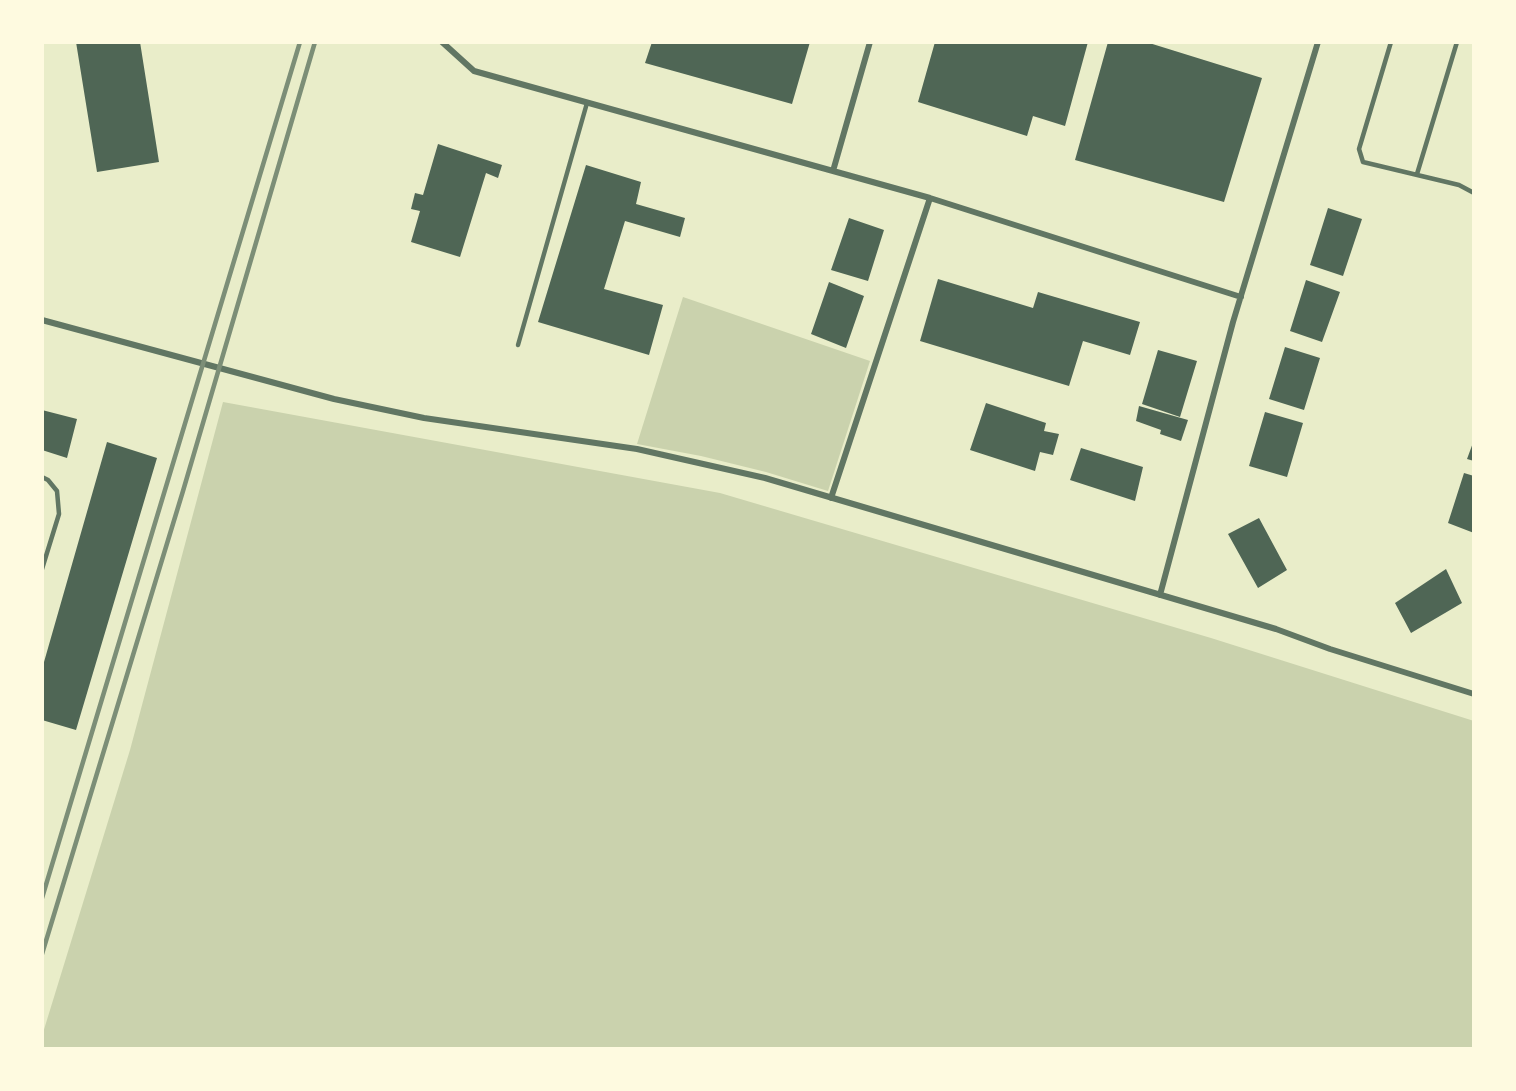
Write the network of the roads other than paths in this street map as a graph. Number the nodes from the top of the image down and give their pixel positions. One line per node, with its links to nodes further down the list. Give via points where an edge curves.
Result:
1 (442, 42): 6 (street, via 474,71)
2 (870, 42): 7 (street)
3 (1318, 42): 11 (street)
4 (1391, 42): 8 (lane, via 1359,149 1363,162)
5 (1456, 42): 8 (lane)
6 (587, 103): 7 (street); 13 (lane)
7 (833, 171): 10 (street)
8 (1418, 174): 9 (lane)
9 (1474, 193)
10 (930, 198): 11 (street); 15 (street)
11 (1241, 297): 17 (street)
12 (42, 320): 15 (street, via 334,399 424,418 637,449 765,478)
13 (518, 345)
14 (42, 477): 16 (lane, via 57,491 59,514)
15 (831, 498): 17 (street)
16 (42, 569)
17 (1160, 595): 18 (street)
18 (1474, 694)

